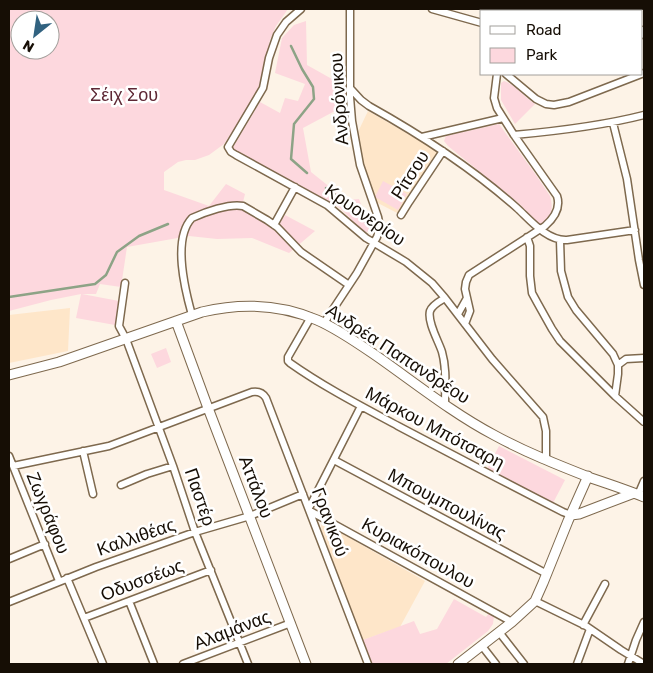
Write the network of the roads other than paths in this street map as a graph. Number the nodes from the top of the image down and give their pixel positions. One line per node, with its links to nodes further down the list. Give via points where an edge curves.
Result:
1 (301, 9): 15 (street, Κρυονερίου, via 277,35 263,88 228,147 236,155)
2 (350, 9): 8 (street, Ανδρόνικου)
3 (432, 9): 4 (street)
4 (480, 22)
5 (497, 75): 10 (street, via 494,98)
6 (507, 75): 7 (street, via 536,99 554,105)
7 (641, 75)
8 (350, 88): 13 (street, via 369,106); 22 (street, Ανδρόνικου, via 358,157 379,223)
9 (644, 116): 11 (street)
10 (503, 118): 12 (street); 13 (street)
11 (613, 123): 12 (street); 19 (street)
12 (514, 135): 18 (street, via 558,198 556,214)
13 (422, 137): 14 (street)
14 (443, 151): 16 (street, Ρίτσου); 18 (street)
15 (295, 187): 17 (street); 22 (street, Κρυονερίου, via 327,205)
16 (402, 215)
17 (274, 225): 24 (street, via 301,252); 29 (street, via 239,206 190,220 181,252)
18 (540, 229): 20 (street); 21 (street)
19 (635, 230): 21 (street); 25 (street)
20 (527, 237): 27 (street, via 469,275 465,285); 38 (street, via 532,289 541,311 560,341)
21 (560, 240): 36 (street, via 561,271 568,297)
22 (374, 242): 24 (street); 26 (street, Κρυονερίου, via 415,268)
23 (125, 283): 34 (street, Παστέρ, via 119,326)
24 (349, 285): 32 (street)
25 (644, 285)
26 (445, 298): 28 (street, Κρυονερίου); 39 (street, via 430,313 445,369)
27 (467, 298): 28 (street); 33 (street, via 470,311)
28 (458, 314): 33 (street, Κρυονερίου)
29 (192, 315): 30 (main road, Ανδρέα Παπανδρέου, via 221,308 252,306 281,309); 31 (main road, Ανδρέα Παπανδρέου)
30 (311, 318): 32 (main road, Ανδρέα Παπανδρέου); 40 (street, Μάρκου Μπότσαρη, via 288,361)
31 (176, 321): 34 (main road, Ανδρέα Παπανδρέου); 41 (main road, Αττάλου)
32 (324, 323): 39 (main road, Ανδρέα Παπανδρέου)
33 (465, 324): 47 (street, Κρυονερίου, via 543,417)
34 (126, 339): 37 (main road, Ανδρέα Παπανδρέου); 43 (street, Παστέρ)
35 (644, 358): 36 (street, via 626,360)
36 (618, 365): 38 (street)
37 (9, 375)
38 (615, 396): 42 (street)
39 (445, 404): 47 (main road, Ανδρέα Παπανδρέου, via 494,435)
40 (361, 406): 46 (street); 57 (street, Μάρκου Μπότσαρη, via 563,512)
41 (208, 408): 43 (street); 54 (street, Γρανικού, via 252,392 261,393 266,398); 58 (main road, Αττάλου)
42 (644, 422)
43 (159, 427): 44 (street, via 109,446); 49 (street, Παστέρ)
44 (83, 451): 48 (street); 53 (street)
45 (9, 456): 48 (street, Ζωγράφου)
46 (334, 460): 56 (street); 63 (street, Μπουμπουλίνας)
47 (546, 460): 50 (main road, Ανδρέα Παπανδρέου)
48 (13, 466): 60 (street, Ζωγράφου)
49 (173, 466): 52 (street); 59 (street, Παστέρ)
50 (588, 476): 55 (main road, Ανδρέα Παπανδρέου); 57 (main road)
51 (644, 481): 55 (street)
52 (120, 485)
53 (92, 494)
54 (303, 494): 56 (street, Γρανικού); 58 (street, Καλλιθέας)
55 (639, 495): 57 (main road)
56 (309, 509): 71 (street, Κυριακόπουλου); 85 (street, Γρανικού)
57 (575, 514): 63 (main road)
58 (250, 516): 59 (street, Καλλιθέας); 73 (main road, Αττάλου)
59 (195, 532): 62 (street, Παστέρ); 64 (street, Καλλιθέας)
60 (45, 544): 61 (street); 65 (street, Ζωγράφου)
61 (9, 559)
62 (211, 570): 67 (street, Οδυσσέως); 77 (street, Παστέρ)
63 (547, 574): 68 (main road)
64 (66, 578): 65 (street, Καλλιθέας); 70 (street)
65 (59, 581): 69 (street, Καλλιθέας)
66 (605, 584): 74 (street)
67 (130, 601): 70 (street, Οδυσσέως); 81 (street)
68 (535, 601): 71 (main road); 74 (street)
69 (9, 602)
70 (83, 616): 80 (street)
71 (512, 622): 76 (main road)
72 (644, 622): 79 (street)
73 (291, 623): 77 (street, Αλαμάνας); 84 (main road, Αττάλου)
74 (583, 625): 75 (street)
75 (590, 629): 79 (street); 89 (street)
76 (499, 632): 78 (main road); 88 (street)
77 (240, 642): 82 (street, Αλαμάνας); 83 (street, Παστέρ)
78 (482, 646): 86 (main road); 87 (street)
79 (631, 656): 90 (street); 91 (street)
80 (103, 664)
81 (154, 664)
82 (183, 664)
83 (248, 664)
84 (306, 664)
85 (368, 664)
86 (458, 664)
87 (496, 664)
88 (524, 664)
89 (577, 664)
90 (628, 664)
91 (644, 664)

